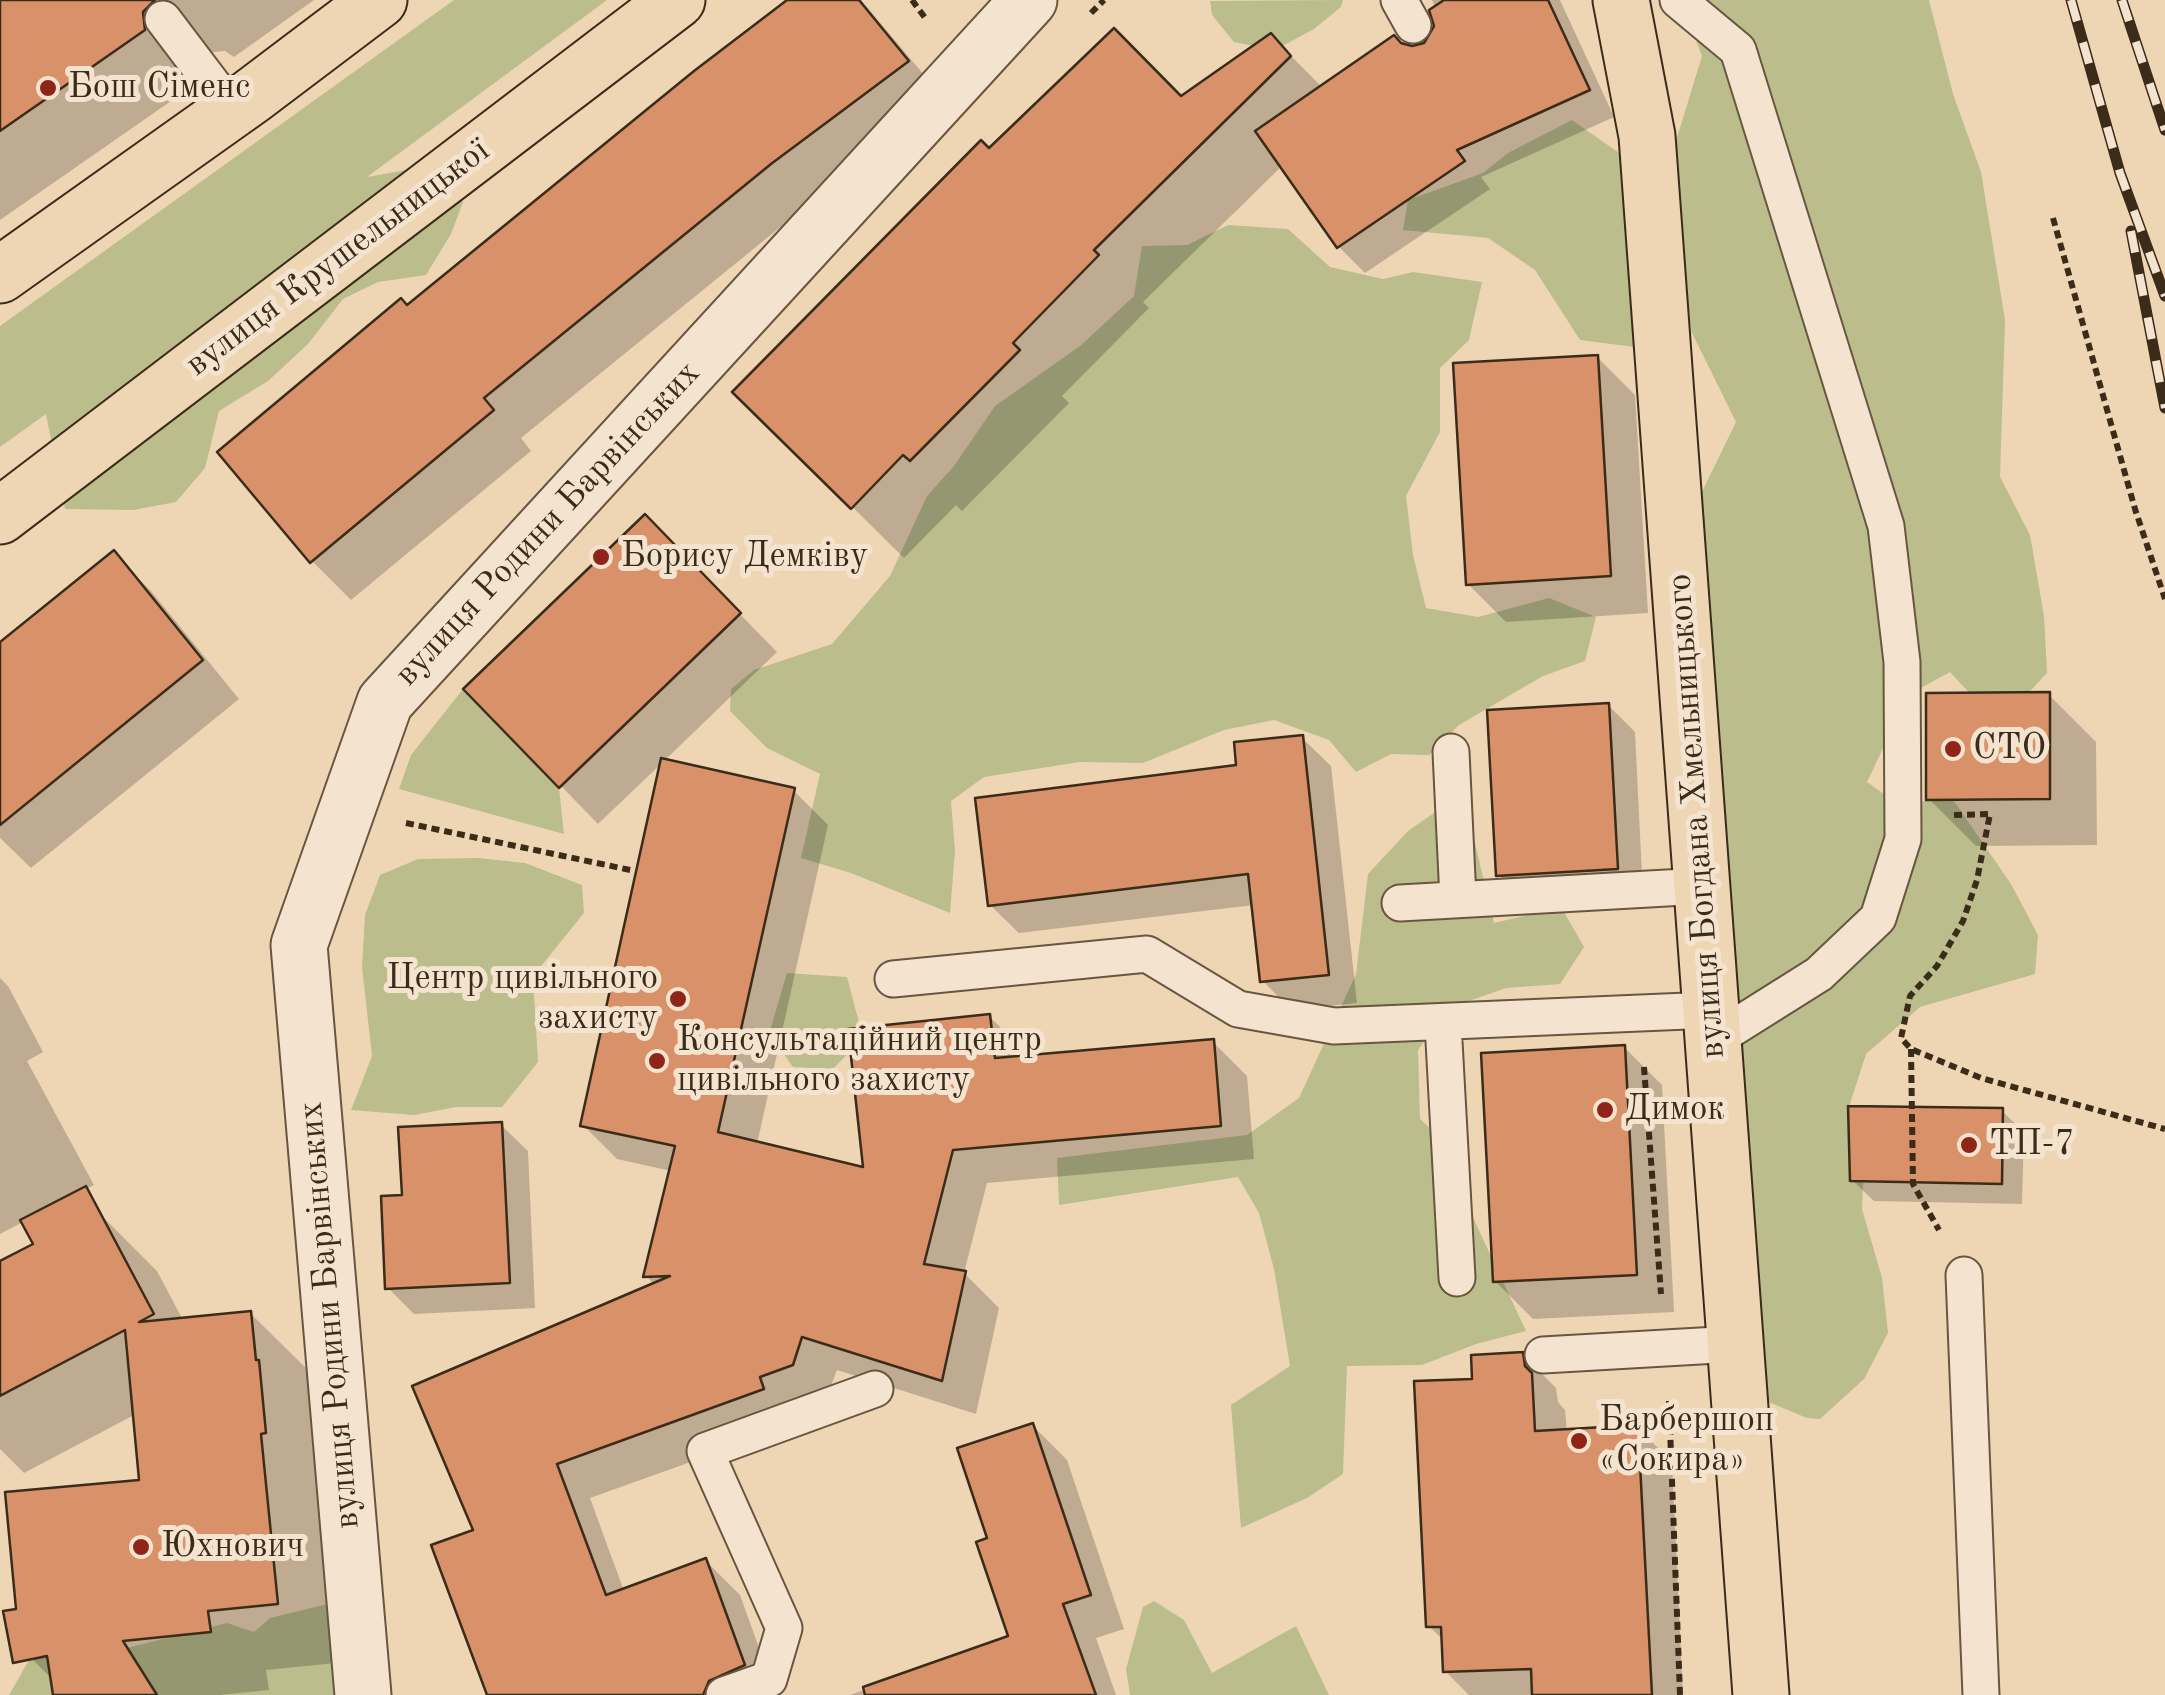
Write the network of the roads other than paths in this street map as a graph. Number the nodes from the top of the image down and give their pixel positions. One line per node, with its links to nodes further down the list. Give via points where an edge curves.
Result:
1 (379, 0): 7 (main road)
2 (676, 0): 9 (main road, вулиця Крушельницької)
3 (1028, 0): 22 (street, вулиця Родини Барвінських, via 385,702 299,946)
4 (1621, 0): 11 (main road, вулиця Богдана Хмельницького, via 1648,136)
5 (1678, 0): 16 (lane, via 1738,50 1886,526 1902,662 1903,839 1878,918 1819,974)
6 (162, 18): 7 (lane)
7 (232, 110): 8 (main road)
8 (0, 275)
9 (0, 516)
10 (1451, 752): 12 (lane)
11 (1702, 886): 12 (lane); 16 (main road, вулиця Богдана Хмельницького)
12 (1458, 899): 13 (lane)
13 (1400, 903)
14 (893, 979): 15 (lane, via 1147,954 1238,1009 1334,1026)
15 (1443, 1023): 16 (lane); 18 (lane)
16 (1713, 1025): 19 (main road, вулиця Богдана Хмельницького)
17 (1964, 1275): 25 (lane)
18 (1456, 1278)
19 (1736, 1344): 20 (lane); 24 (main road, вулиця Богдана Хмельницького)
20 (1543, 1354)
21 (875, 1389): 23 (lane, via 706,1450 784,1628 768,1679)
22 (363, 1695)
23 (724, 1695)
24 (1761, 1695)
25 (1981, 1695)

